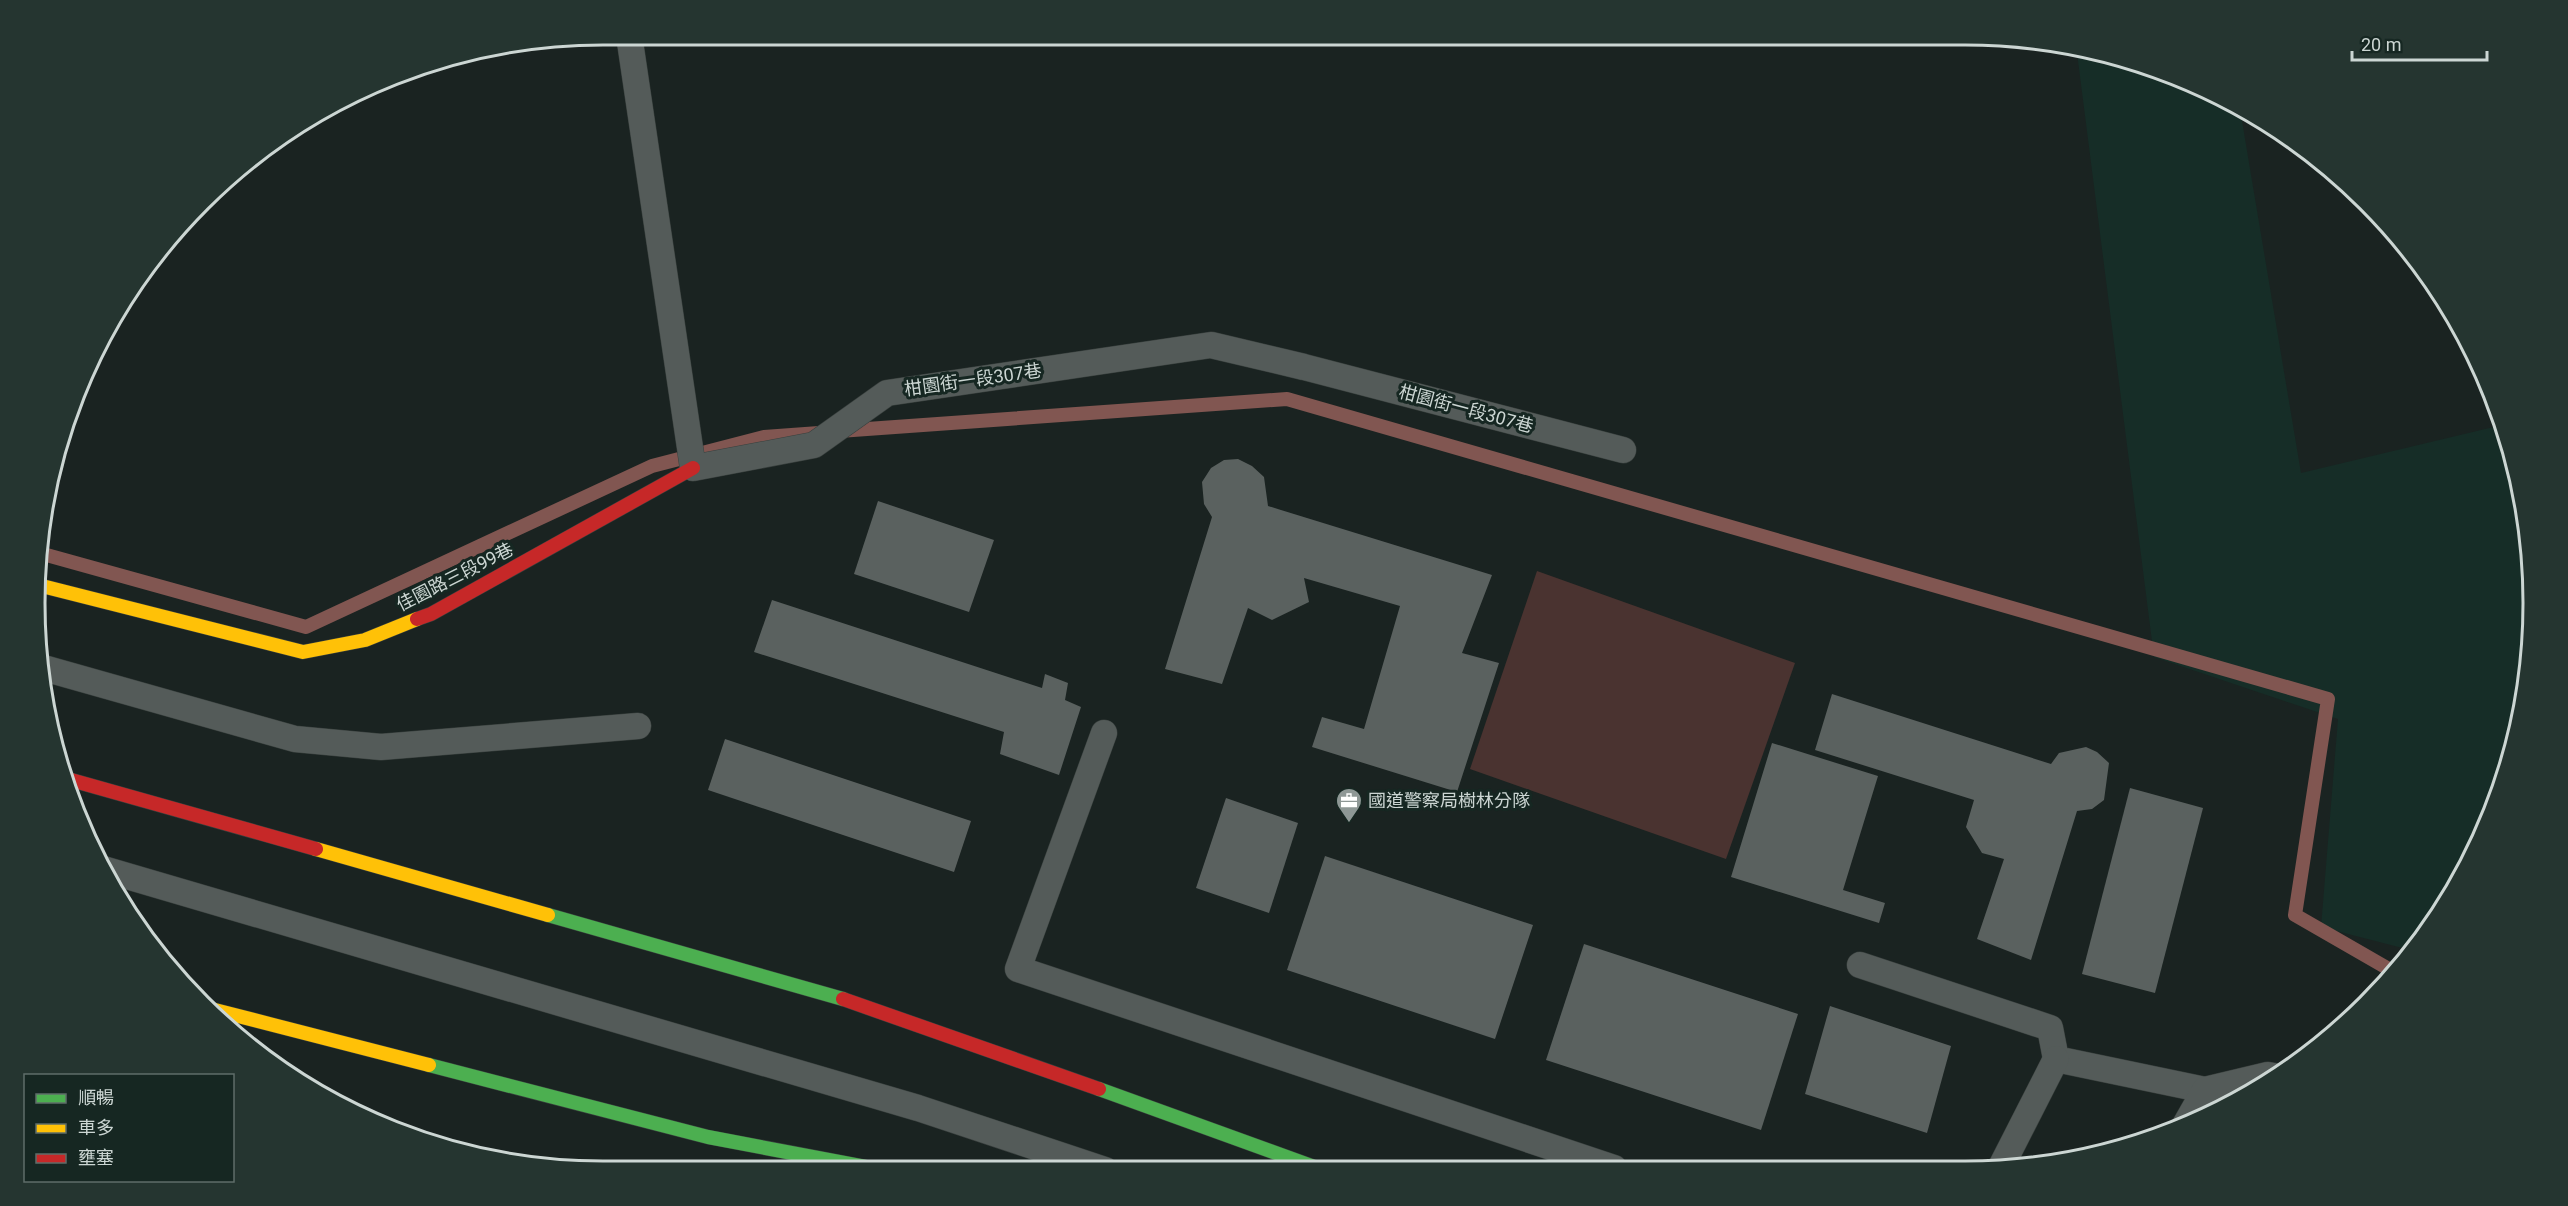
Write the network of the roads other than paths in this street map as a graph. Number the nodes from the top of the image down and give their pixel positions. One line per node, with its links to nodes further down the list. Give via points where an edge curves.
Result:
1 (631, 45): 3 (lane)
2 (1623, 450): 3 (lane, 柑園街一段307巷, via 1211,345 887,393 814,445)
3 (693, 468): 4 (main road, 佳園路三段99巷, via 430,614 365,640 303,652)
4 (45, 587)
5 (49, 670): 6 (lane, via 295,739 381,747)
6 (638, 726)
7 (1104, 733): 20 (lane, via 1017,969)
8 (75, 781): 19 (main road, via 869,1006)
9 (115, 872): 18 (lane, via 918,1108)
10 (1860, 965): 12 (lane, via 2050,1028)
11 (223, 1012): 17 (main road, via 708,1137)
12 (2056, 1059): 14 (lane); 16 (lane)
13 (2254, 1080): 14 (lane)
14 (2205, 1090): 15 (lane)
15 (2193, 1112)
16 (2005, 1160)
17 (838, 1161)
18 (1078, 1161)
19 (1298, 1161)
20 (1593, 1161)

